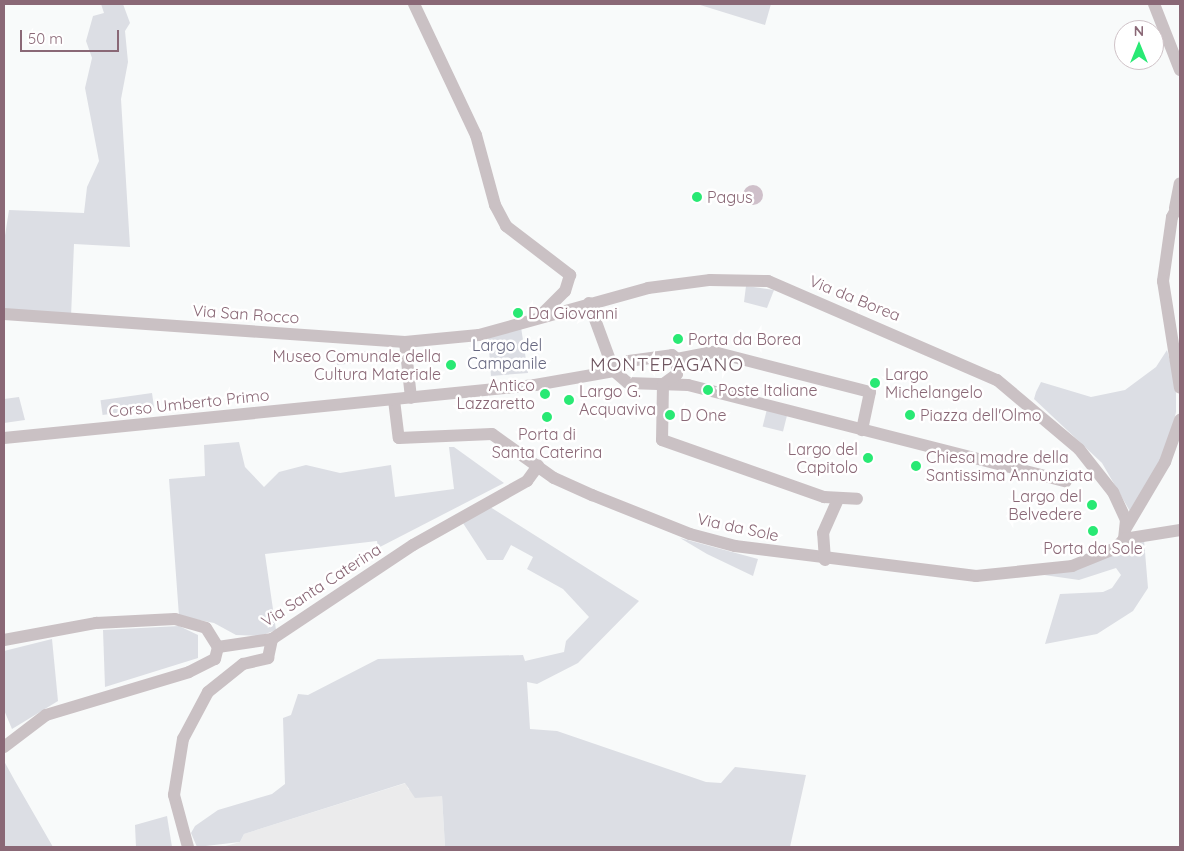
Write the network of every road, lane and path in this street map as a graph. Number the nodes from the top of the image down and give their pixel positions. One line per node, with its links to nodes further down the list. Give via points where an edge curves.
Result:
1 (414, 4): 8 (street, via 476,135 494,205 506,226 570,275 565,291)
2 (1154, 4): 3 (street)
3 (1180, 70)
4 (1180, 183): 5 (street)
5 (1177, 205): 14 (street, via 1163,280)
6 (589, 303): 8 (street, Via da Borea); 12 (street); 25 (street, Via da Borea, via 648,288 747,278 768,281 895,332 998,380 1047,419 1079,449 1113,492)
7 (4, 314): 10 (street, Via San Rocco)
8 (540, 316): 9 (street, Via da Borea)
9 (486, 333): 10 (street, Via San Rocco)
10 (405, 342): 15 (street)
11 (677, 359): 12 (street, Corso Umberto Primo, via 665,353 652,355); 13 (street, via 675,378); 18 (street, via 714,352 870,392)
12 (614, 371): 13 (street, via 628,383); 15 (street, Corso Umberto Primo)
13 (663, 386): 18 (street, via 705,391); 22 (street, via 662,440)
14 (1180, 388)
15 (411, 398): 16 (street, Corso Umberto Primo)
16 (394, 400): 19 (street, Corso Umberto Primo); 20 (street, Via da Sole, via 399,438 492,434)
17 (1180, 420): 25 (street, via 1166,462)
18 (862, 430): 21 (street)
19 (4, 438)
20 (538, 466): 26 (street, Via da Sole, via 592,495 690,534); 27 (street, Via Santa Caterina, via 526,481 426,536)
21 (1066, 481)
22 (837, 500): 23 (street); 26 (street, via 823,533)
23 (858, 500)
24 (1180, 530): 25 (street)
25 (1125, 533): 26 (street, Via da Sole, via 1116,548 1072,566 984,575)
26 (825, 560)
27 (272, 639): 29 (street, Via Santa Caterina); 31 (street, via 268,658 243,664 208,692 183,738 174,795)
28 (4, 640): 29 (street, via 96,623 175,619 206,628)
29 (218, 647): 30 (street, via 215,659 189,672 46,715)
30 (4, 747)
31 (188, 847)

